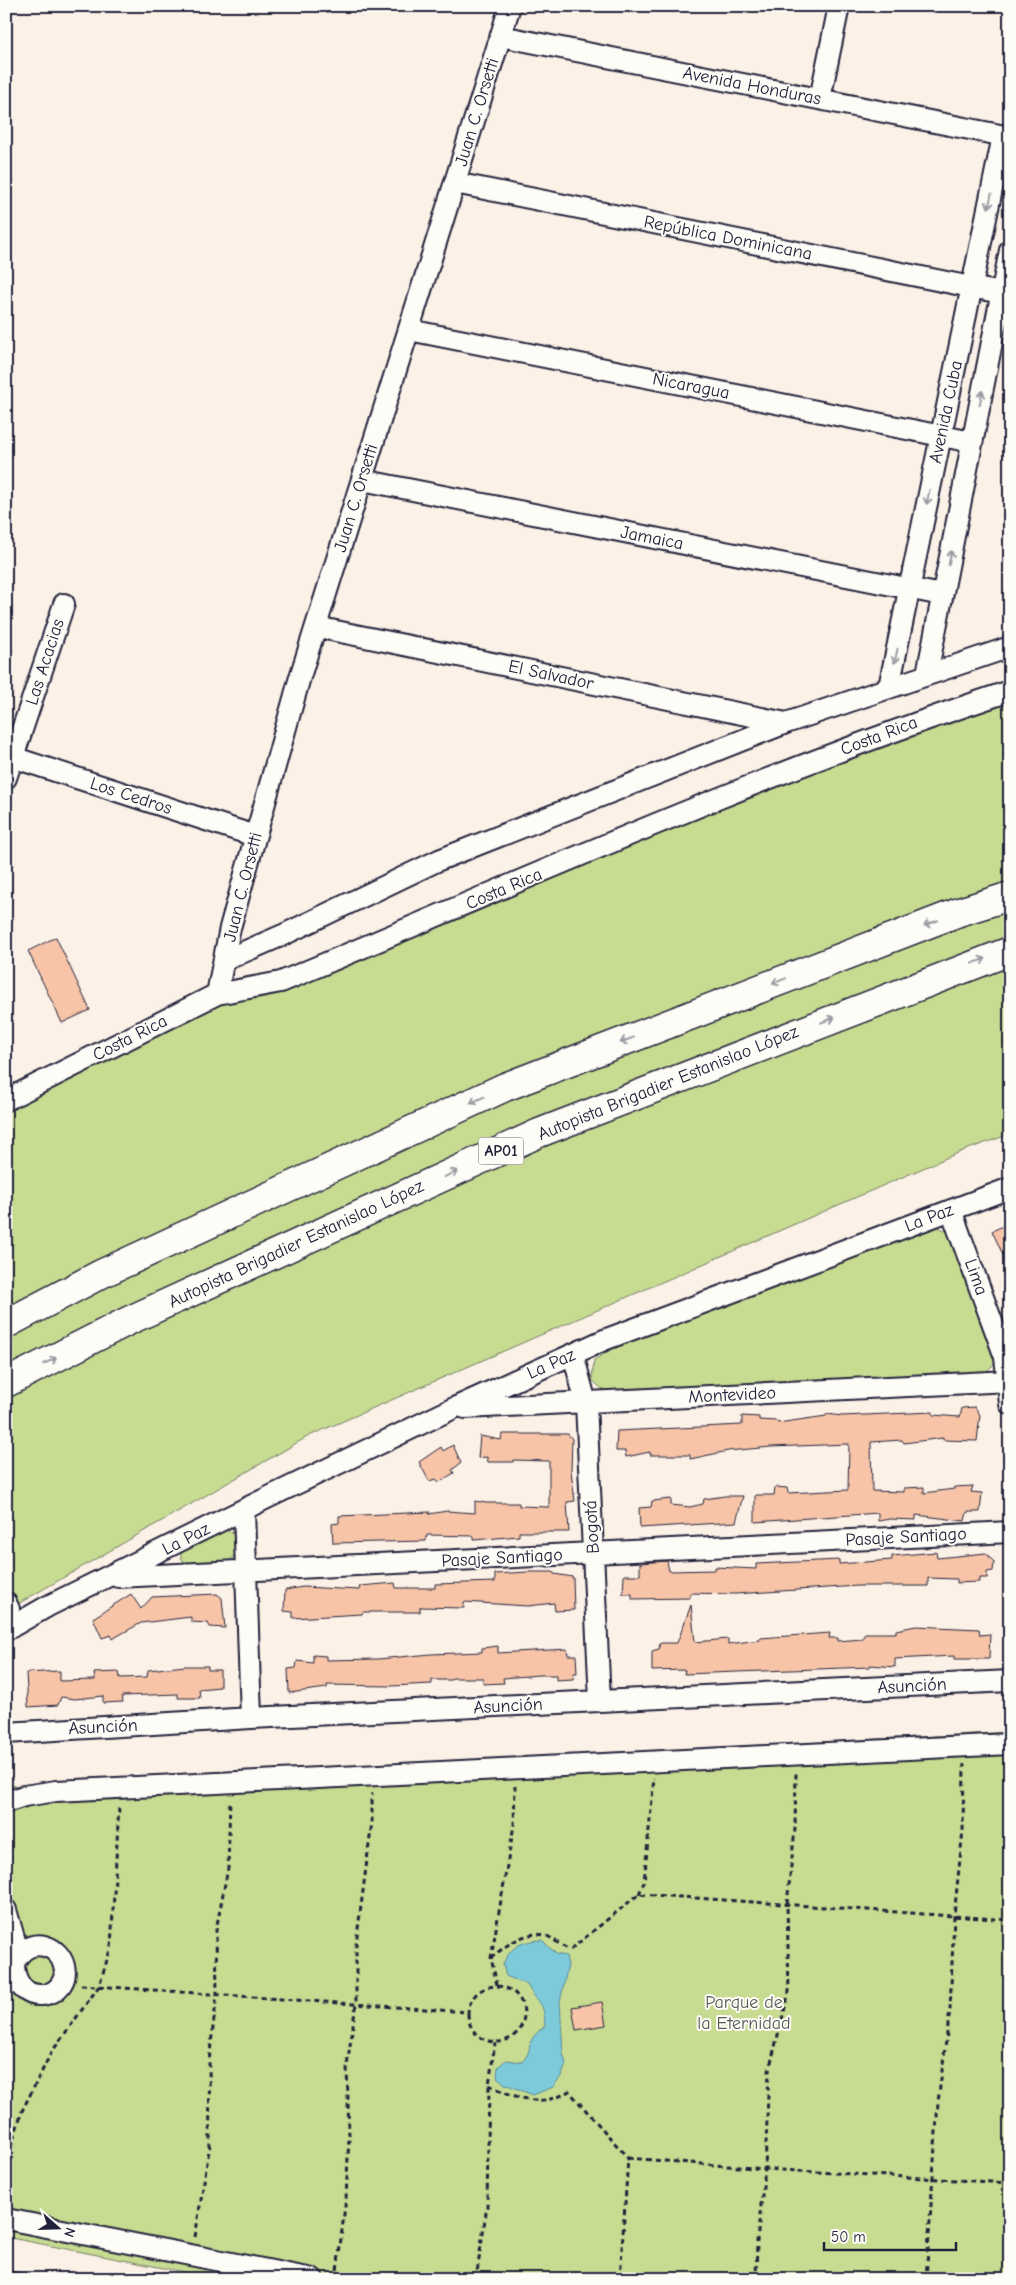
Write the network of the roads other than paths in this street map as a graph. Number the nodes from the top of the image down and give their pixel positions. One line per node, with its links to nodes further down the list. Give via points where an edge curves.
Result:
1 (510, 6): 3 (street, Juan C. Orsetti)
2 (839, 6): 4 (street)
3 (501, 36): 4 (street, Avenida Honduras); 6 (street, Juan C. Orsetti)
4 (820, 100): 5 (street, Avenida Honduras)
5 (1008, 140): 8 (street, Avenida Cuba, one-way to 8)
6 (455, 183): 8 (street, República Dominicana); 10 (street, Juan C. Orsetti)
7 (1010, 250): 9 (street, Avenida Cuba)
8 (972, 286): 9 (street, República Dominicana); 11 (street, Avenida Cuba)
9 (1001, 292): 12 (street, Avenida Cuba, one-way to 9)
10 (409, 330): 11 (street, Nicaragua); 13 (street, Juan C. Orsetti)
11 (941, 436): 12 (street, Nicaragua); 14 (street, Avenida Cuba, one-way to 14)
12 (972, 442): 15 (street, Avenida Cuba, one-way to 12)
13 (362, 480): 14 (street, Jamaica); 17 (street, Juan C. Orsetti)
14 (910, 588): 15 (street, Jamaica); 20 (street, Avenida Cuba, one-way to 20)
15 (942, 595): 19 (street, Avenida Cuba)
16 (64, 604): 23 (street, Las Acacias)
17 (316, 626): 22 (street, El Salvador); 25 (street, Juan C. Orsetti)
18 (1010, 647): 19 (street)
19 (927, 674): 20 (street)
20 (889, 687): 22 (street)
21 (1010, 691): 29 (street, Costa Rica, via 787,771 282,982)
22 (786, 723): 28 (street, via 439,860)
23 (10, 756): 24 (street, Las Acacias); 25 (street, Los Cedros)
24 (6, 778)
25 (255, 836): 28 (street, Juan C. Orsetti, via 230,928)
26 (1010, 896): 33 (highway, one-way to 33, via 959,912 505,1087 101,1274)
27 (1010, 951): 36 (highway, Autopista Brigadier Estanislao López / AP01, one-way to 27, via 130,1320 539,1133)
28 (225, 960): 29 (street, Juan C. Orsetti)
29 (217, 994): 30 (street, Costa Rica)
30 (6, 1100)
31 (1010, 1188): 32 (street, La Paz)
32 (951, 1210): 34 (street, La Paz); 35 (street, Lima, via 1005,1357)
33 (6, 1324)
34 (574, 1354): 37 (street, Bogotá); 39 (street, La Paz)
35 (1009, 1381): 37 (street, Montevideo); 38 (street, Lima)
36 (6, 1383)
37 (586, 1403): 39 (street, Montevideo); 42 (street, Bogotá)
38 (1010, 1404)
39 (454, 1408): 40 (street, La Paz)
40 (244, 1510): 43 (street); 44 (street, La Paz)
41 (1010, 1532): 42 (street, Pasaje Santiago)
42 (593, 1552): 43 (street, Pasaje Santiago); 49 (street, Bogotá)
43 (246, 1572): 44 (street, Pasaje Santiago); 50 (street)
44 (110, 1578): 47 (street, Pasaje Santiago, via 48,1606)
45 (6, 1603): 46 (street, via 9,1609)
46 (6, 1620)
47 (6, 1630)
48 (1010, 1681): 49 (street, Asunción)
49 (600, 1701): 50 (street, Asunción)
50 (252, 1718): 51 (street, Asunción)
51 (6, 1733)
52 (1010, 1744): 53 (street, via 56,1790)
53 (6, 1802)
54 (6, 1910): 55 (street)
55 (13, 1966): 55 (street, via 21,1989 32,1995 44,1996 55,1991 63,1981 64,1963 53,1948 29,1947)
56 (6, 2219): 57 (street)
57 (313, 2279)

